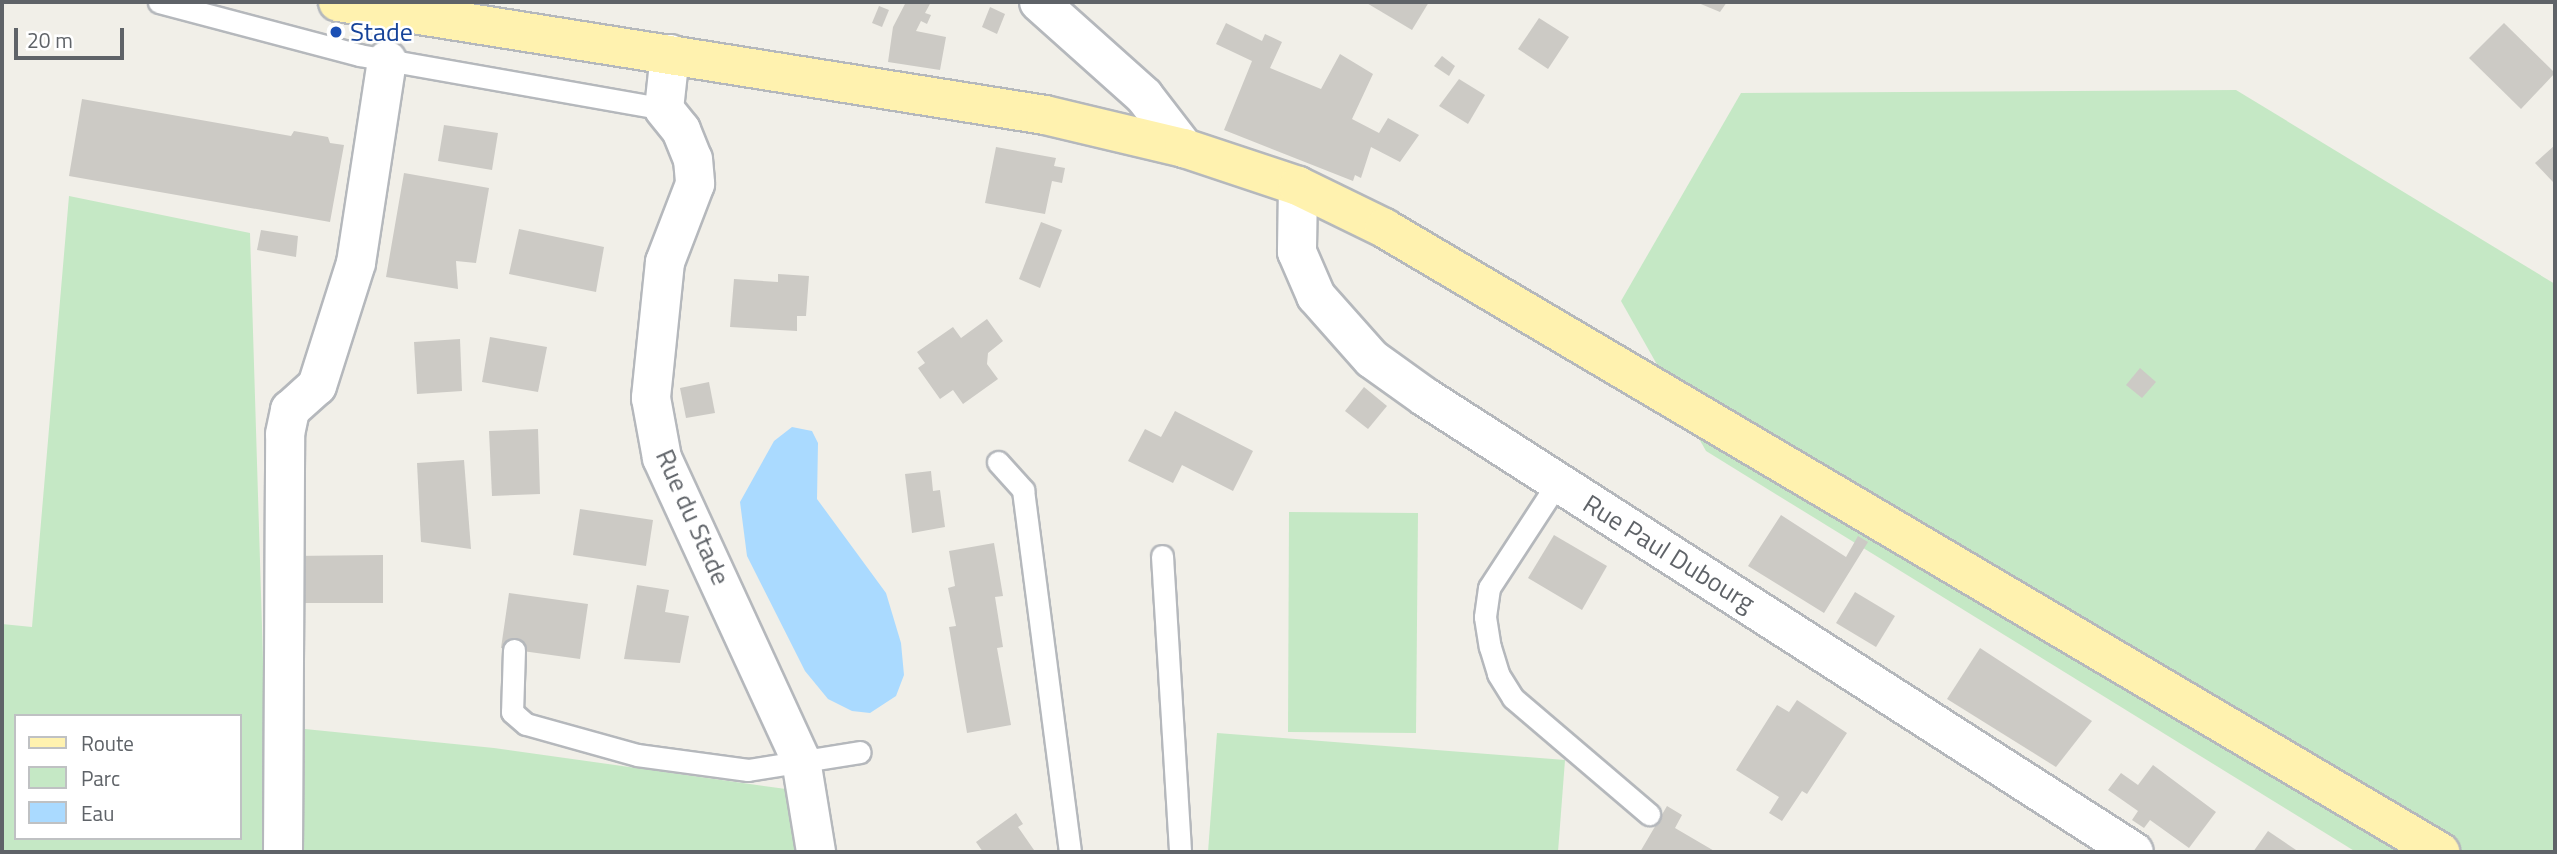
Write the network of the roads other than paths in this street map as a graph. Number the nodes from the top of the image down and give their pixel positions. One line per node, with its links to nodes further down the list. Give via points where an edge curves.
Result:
1 (159, 2): 5 (lane)
2 (338, 2): 4 (main road)
3 (1039, 2): 7 (street, via 1144,96)
4 (670, 54): 6 (street); 7 (main road, via 1045,116)
5 (387, 60): 6 (lane); 16 (street, via 356,263 317,386 290,410 285,433)
6 (664, 109): 14 (street, Rue du Stade, via 681,130 693,159 695,184 665,262 651,398 662,458)
7 (1184, 148): 8 (main road)
8 (1298, 186): 10 (street, Rue Paul Dubourg, via 1297,252 1316,296 1372,359); 21 (main road, via 1384,228)
9 (998, 462): 18 (lane, via 1023,490)
10 (1558, 482): 15 (lane, via 1489,588 1485,617 1490,647 1498,674 1513,698); 20 (street, Rue Paul Dubourg)
11 (1162, 556): 19 (lane)
12 (514, 650): 14 (lane, via 512,712 526,724 637,755 708,766 748,770)
13 (860, 752): 14 (lane)
14 (801, 760): 17 (street, Rue du Stade)
15 (1649, 814)
16 (283, 852)
17 (816, 852)
18 (1070, 852)
19 (1180, 852)
20 (2134, 852)
21 (2440, 852)

